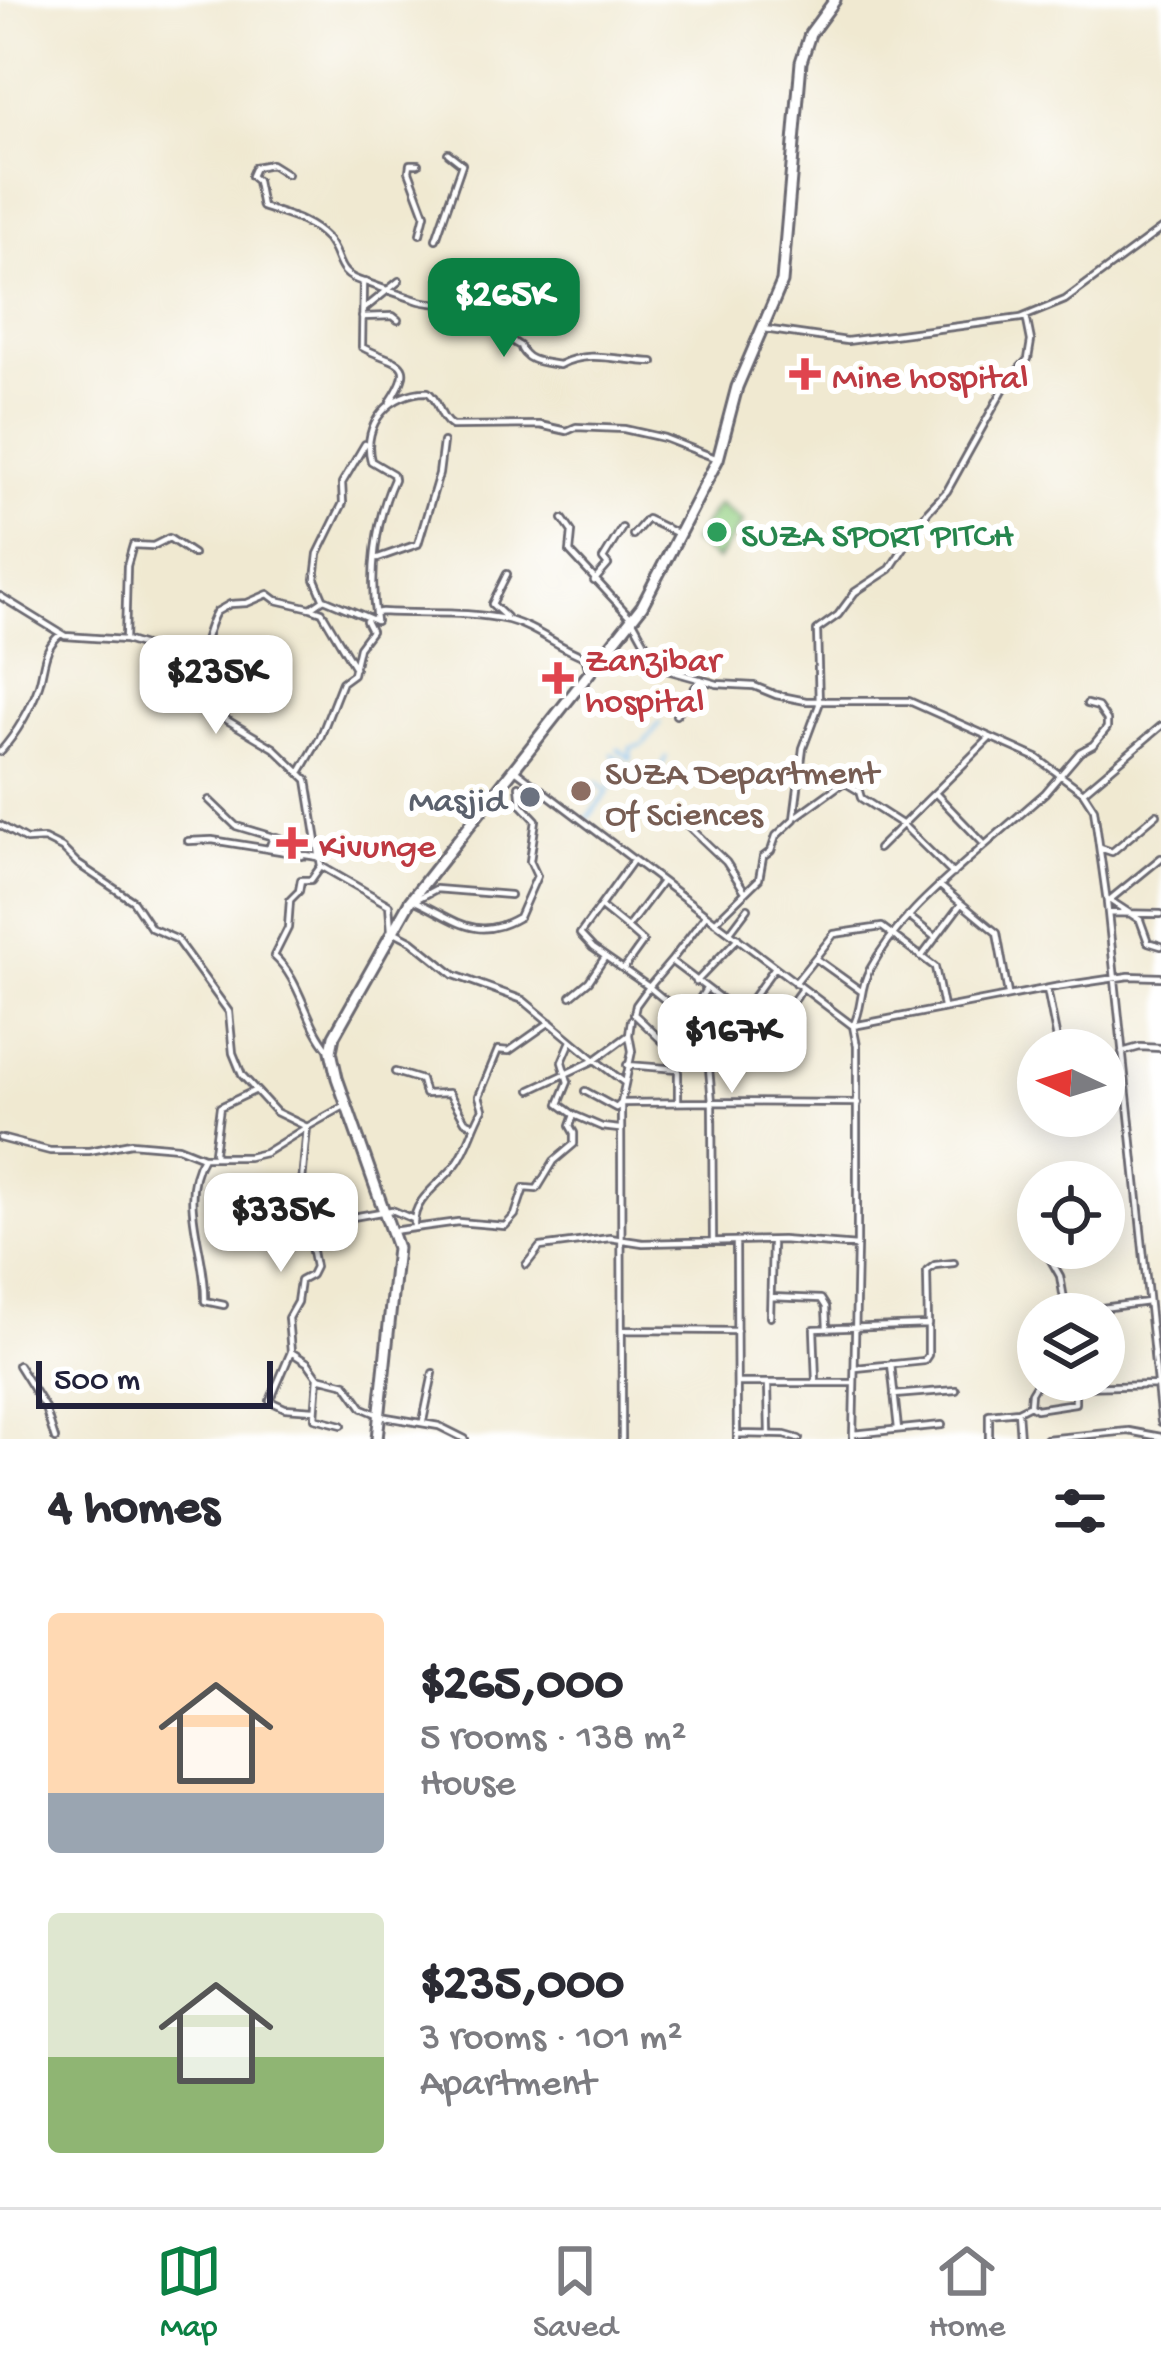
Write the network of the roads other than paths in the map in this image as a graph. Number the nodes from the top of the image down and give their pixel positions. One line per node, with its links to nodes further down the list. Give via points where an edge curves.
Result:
1 (835, 0): 14 (main road, via 801,62 784,271)
2 (448, 153): 7 (street, via 462,164)
3 (418, 164): 6 (street, via 409,171 425,219)
4 (287, 174): 11 (street, via 271,164 255,167 262,207 293,215 325,237 344,274 363,282)
5 (1161, 229): 12 (street, via 1066,300)
6 (420, 234)
7 (436, 239)
8 (399, 281): 10 (street)
9 (365, 282): 10 (street)
10 (385, 290): 11 (street); 15 (street, via 489,314 530,359)
11 (362, 314): 13 (street); 16 (street, via 362,347 404,370)
12 (1026, 316): 14 (street, via 848,341); 47 (street, via 1028,359 947,491 890,569 817,630)
13 (398, 320)
14 (764, 328): 19 (main road)
15 (653, 362)
16 (387, 407): 18 (street); 19 (street, via 410,392 428,392 452,426 624,429)
17 (442, 442): 25 (street, via 418,544)
18 (365, 444): 25 (street, via 394,479 376,536); 29 (street, via 318,554 315,579)
19 (718, 459): 22 (main road)
20 (563, 519): 27 (street, via 572,532 570,552)
21 (622, 528): 27 (street)
22 (680, 535): 23 (street, via 647,519); 32 (main road)
23 (633, 536)
24 (193, 554): 37 (street, via 167,538 133,545)
25 (378, 559): 34 (street)
26 (507, 574): 33 (street, via 492,604)
27 (594, 581): 32 (street)
28 (0, 596): 35 (street)
29 (324, 598): 30 (street); 31 (street)
30 (311, 608): 42 (street); 45 (street, via 268,594 222,608)
31 (364, 619): 34 (street); 42 (street, via 371,627)
32 (632, 619): 39 (main road); 43 (street)
33 (510, 620): 34 (street, via 382,612); 40 (street)
34 (376, 621)
35 (46, 626): 36 (street); 38 (street)
36 (61, 634): 37 (street); 38 (street)
37 (125, 640): 45 (street, via 160,651)
38 (50, 642): 52 (street, via 33,698)
39 (606, 653): 41 (main road); 43 (street)
40 (585, 657): 41 (street); 44 (street)
41 (598, 663): 44 (main road)
42 (356, 668): 55 (street, via 300,767)
43 (670, 670): 46 (street)
44 (590, 674): 53 (main road)
45 (184, 679): 55 (street)
46 (701, 679): 47 (street); 49 (street)
47 (820, 702): 51 (street, via 909,701); 61 (street, via 803,748)
48 (1087, 704): 54 (street, via 1108,726)
49 (676, 716)
50 (1161, 726): 57 (street)
51 (990, 738): 54 (street); 58 (street)
52 (0, 752)
53 (514, 769): 74 (street); 82 (main road)
54 (1060, 775): 57 (street); 67 (street)
55 (303, 776): 72 (street)
56 (519, 786): 82 (street, via 521,804 536,820 530,861 537,876 518,916 488,930)
57 (1083, 792): 68 (street)
58 (936, 794): 64 (street); 67 (street)
59 (208, 800): 65 (street, via 236,826)
60 (1157, 814): 68 (street, via 1112,852)
61 (794, 819): 64 (street, via 844,782); 79 (street)
62 (682, 820): 79 (street)
63 (0, 825): 139 (street, via 62,848 133,901 151,928 176,939 229,1012 236,1060)
64 (903, 825): 69 (street); 76 (street)
65 (273, 837): 70 (street); 71 (street, via 296,844)
66 (188, 842): 70 (street)
67 (985, 845): 76 (street)
68 (1100, 848): 83 (street)
69 (878, 849)
70 (269, 850): 71 (street)
71 (302, 856): 72 (street)
72 (318, 857): 75 (street)
73 (1161, 858): 83 (street)
74 (632, 862): 77 (street); 85 (street)
75 (321, 866): 81 (street); 130 (street, via 290,900 287,933 274,956)
76 (953, 874): 78 (street)
77 (661, 883): 90 (street); 93 (street)
78 (939, 885): 84 (street); 91 (street)
79 (744, 890): 92 (street)
80 (510, 895): 82 (street, via 436,889)
81 (377, 898): 82 (street); 94 (street, via 392,910)
82 (412, 901): 94 (main road)
83 (1108, 901): 87 (street); 88 (street)
84 (961, 904): 98 (street); 115 (street, via 997,933)
85 (601, 907): 93 (street); 101 (street, via 580,934)
86 (748, 908): 95 (street)
87 (1108, 913): 88 (street); 107 (street)
88 (1129, 914): 89 (street); 99 (street, via 1148,942)
89 (1161, 914)
90 (706, 915): 92 (street); 103 (street)
91 (908, 916): 96 (street); 98 (street)
92 (715, 922): 95 (street)
93 (627, 928): 105 (street, via 643,942)
94 (392, 930): 120 (street, via 454,975 510,992); 130 (main road)
95 (730, 932): 97 (street)
96 (895, 934): 100 (street); 102 (street, via 883,927 834,934); 114 (street)
97 (738, 938): 104 (street); 108 (street)
98 (935, 938): 100 (street)
99 (1161, 946)
100 (922, 956): 117 (street, via 935,967)
101 (604, 957): 105 (street); 116 (street)
102 (815, 958): 109 (street); 114 (street)
103 (671, 961): 108 (street); 110 (street)
104 (775, 967): 109 (street); 111 (street, via 741,1014)
105 (624, 968): 110 (street)
106 (1161, 977): 107 (street)
107 (1115, 978): 112 (street); 123 (street)
108 (696, 982): 111 (street)
109 (795, 983): 113 (street)
110 (649, 987): 118 (street); 127 (street, via 634,1014)
111 (706, 989): 118 (street)
112 (1047, 989): 115 (street); 122 (street)
113 (801, 990): 121 (street); 126 (street)
114 (861, 991): 121 (street)
115 (1008, 995): 117 (street)
116 (571, 996)
117 (943, 1007): 121 (street)
118 (686, 1018): 127 (street); 143 (street, via 709,1042)
119 (631, 1020): 124 (street)
120 (550, 1022): 125 (street); 148 (street, via 509,1051 498,1050)
121 (853, 1026): 145 (street)
122 (1055, 1029)
123 (1120, 1029)
124 (629, 1035): 131 (street); 132 (street)
125 (572, 1038): 131 (street); 135 (street)
126 (762, 1043)
127 (670, 1046): 133 (street)
128 (1161, 1048): 129 (street)
129 (1125, 1051)
130 (331, 1052): 146 (main road)
131 (596, 1060): 135 (street); 137 (street)
132 (627, 1065): 133 (street); 137 (street)
133 (678, 1069): 142 (street)
134 (394, 1072): 148 (street, via 422,1080 427,1094 449,1094)
135 (565, 1076): 140 (street); 147 (street, via 560,1104)
136 (1125, 1079): 138 (street)
137 (625, 1083): 144 (street)
138 (1126, 1088): 169 (street)
139 (254, 1090): 149 (street); 153 (street, via 220,1107)
140 (531, 1090)
141 (585, 1090): 144 (street, via 613,1108)
142 (678, 1102): 143 (street); 144 (street)
143 (712, 1102): 145 (street); 162 (street)
144 (622, 1103): 150 (street)
145 (858, 1103): 165 (street)
146 (346, 1105): 149 (street); 156 (main road)
147 (574, 1115): 150 (street); 159 (street, via 574,1144 537,1189 524,1188 505,1226)
148 (474, 1125): 158 (street, via 461,1158)
149 (307, 1127): 153 (street, via 265,1153); 155 (street)
150 (622, 1129): 161 (street)
151 (0, 1138): 152 (street, via 50,1151 131,1143)
152 (203, 1156): 153 (street); 170 (street, via 191,1190 205,1301)
153 (217, 1157)
154 (276, 1184): 155 (street)
155 (302, 1189): 157 (street)
156 (383, 1211): 157 (street); 158 (street); 160 (main road)
157 (303, 1217): 178 (street, via 315,1267 289,1310)
158 (413, 1219): 159 (street)
159 (414, 1229): 160 (street)
160 (392, 1232): 197 (main road, via 398,1266)
161 (622, 1238): 162 (street); 167 (street, via 540,1247); 175 (street)
162 (713, 1241): 163 (street)
163 (736, 1241): 164 (street); 177 (street)
164 (772, 1244): 165 (street); 168 (street)
165 (856, 1246): 176 (street)
166 (954, 1263): 173 (street, via 927,1270)
167 (526, 1264)
168 (771, 1297): 172 (street); 174 (street, via 821,1299)
169 (1148, 1302): 171 (street); 189 (street)
170 (224, 1305)
171 (1125, 1305)
172 (770, 1317)
173 (928, 1325): 176 (street); 179 (street, via 926,1359)
174 (827, 1328): 176 (street); 184 (street, via 814,1329)
175 (622, 1330): 177 (street); 212 (street)
176 (856, 1330): 181 (street)
177 (737, 1331): 185 (street)
178 (291, 1352): 183 (street); 195 (street, via 270,1401)
179 (891, 1364): 181 (street); 191 (street)
180 (17, 1365): 209 (street)
181 (856, 1368): 187 (street)
182 (433, 1373): 198 (street)
183 (318, 1376): 195 (street); 197 (street, via 346,1384 363,1408)
184 (816, 1381): 186 (street); 187 (street)
185 (739, 1383): 186 (street); 205 (street)
186 (768, 1383): 204 (street)
187 (855, 1383): 206 (street)
188 (1125, 1384): 189 (street)
189 (1156, 1385): 199 (street)
190 (956, 1390): 191 (street)
191 (894, 1395): 202 (street)
192 (1030, 1401): 194 (street)
193 (1075, 1401): 194 (street)
194 (1030, 1405): 196 (street)
195 (314, 1410): 201 (street, via 316,1419)
196 (1018, 1411): 215 (street, via 987,1415); 216 (street)
197 (380, 1415): 198 (street); 210 (main road)
198 (423, 1421): 211 (street)
199 (1161, 1422)
200 (943, 1424): 203 (street)
201 (342, 1425)
202 (898, 1429): 203 (street); 206 (street)
203 (912, 1429): 214 (street)
204 (769, 1435): 205 (street); 213 (street)
205 (737, 1437)
206 (853, 1437)
207 (1079, 1437): 208 (street); 217 (street)
208 (1161, 1437)
209 (55, 1439)
210 (377, 1439)
211 (465, 1439)
212 (622, 1439)
213 (799, 1439)
214 (914, 1439)
215 (988, 1439)
216 (1020, 1439)
217 (1046, 1439)

